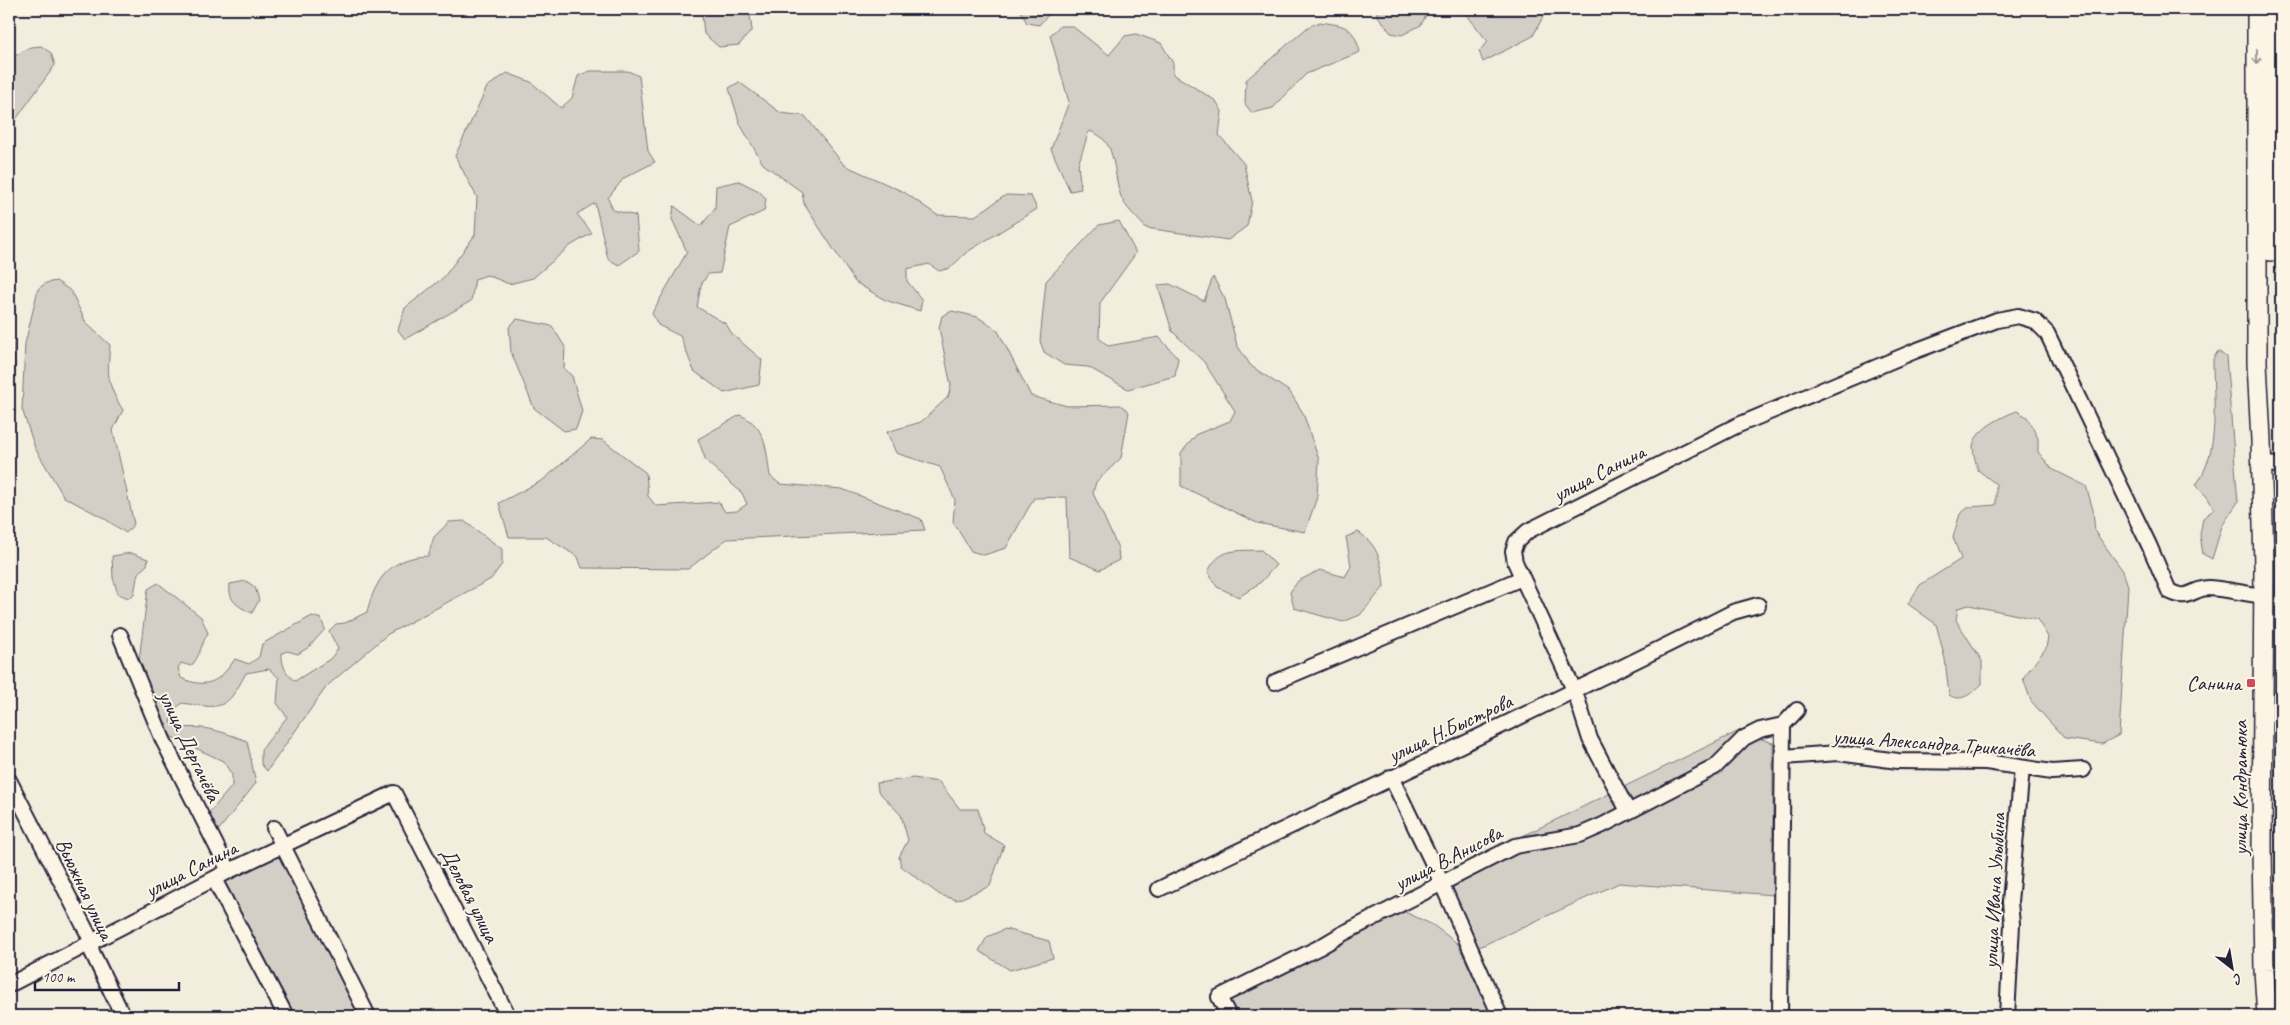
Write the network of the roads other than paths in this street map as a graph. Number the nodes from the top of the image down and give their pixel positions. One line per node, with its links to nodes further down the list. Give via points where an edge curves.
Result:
1 (2257, 9): 3 (main road, one-way to 3, via 2257,363)
2 (2274, 9): 3 (main road, via 2268,367)
3 (2261, 440): 4 (main road, улица Кондратюка)
4 (2261, 464): 5 (street); 7 (main road, улица Кондратюка)
5 (2281, 465)
6 (1522, 578): 7 (street, улица Санина, via 1513,551 1521,536 1736,426 1915,351 1997,320 2018,316 2035,321 2047,333 2168,591 2187,596 2206,588); 10 (street); 11 (street, улица Санина)
7 (2264, 596): 37 (main road, улица Кондратюка, via 2262,839)
8 (1758, 605): 11 (street, улица Н.Быстрова, via 1733,612)
9 (120, 635): 23 (street, улица Дергачёва, via 163,740)
10 (1275, 682)
11 (1575, 692): 17 (street, улица Н.Быстрова); 20 (street, улица Санина, via 1590,739)
12 (1797, 710): 13 (street)
13 (1783, 725): 14 (street); 20 (street, улица В.Анисова, via 1760,730 1744,738 1715,767)
14 (1783, 757): 15 (street, улица Александра Трикачёва, via 1838,753 1898,761 1986,762); 35 (street)
15 (2022, 768): 16 (street, улица Александра Трикачёва, via 2052,772); 36 (street, улица Ивана Улыбина, via 2010,902 2012,924)
16 (2083, 770)
17 (1391, 777): 25 (street); 26 (street, улица Н.Быстрова)
18 (9, 780): 27 (street, Вьюжная улица, via 90,936)
19 (394, 793): 22 (street, улица Санина); 32 (street, Деловая улица)
20 (1628, 810): 25 (street, улица В.Анисова, via 1580,835 1515,846)
21 (274, 828): 22 (street)
22 (282, 846): 23 (street, улица Санина); 31 (street)
23 (229, 871): 24 (street, улица Санина)
24 (214, 879): 27 (street, улица Санина); 30 (street)
25 (1441, 884): 33 (street, улица В.Анисова, via 1220,997); 34 (street)
26 (1159, 889)
27 (90, 943): 28 (street, улица Санина); 29 (street, Вьюжная улица)
28 (9, 985)
29 (123, 1016)
30 (286, 1016)
31 (368, 1016)
32 (508, 1016)
33 (1229, 1016)
34 (1500, 1016)
35 (1780, 1016)
36 (2007, 1016)
37 (2267, 1016)

